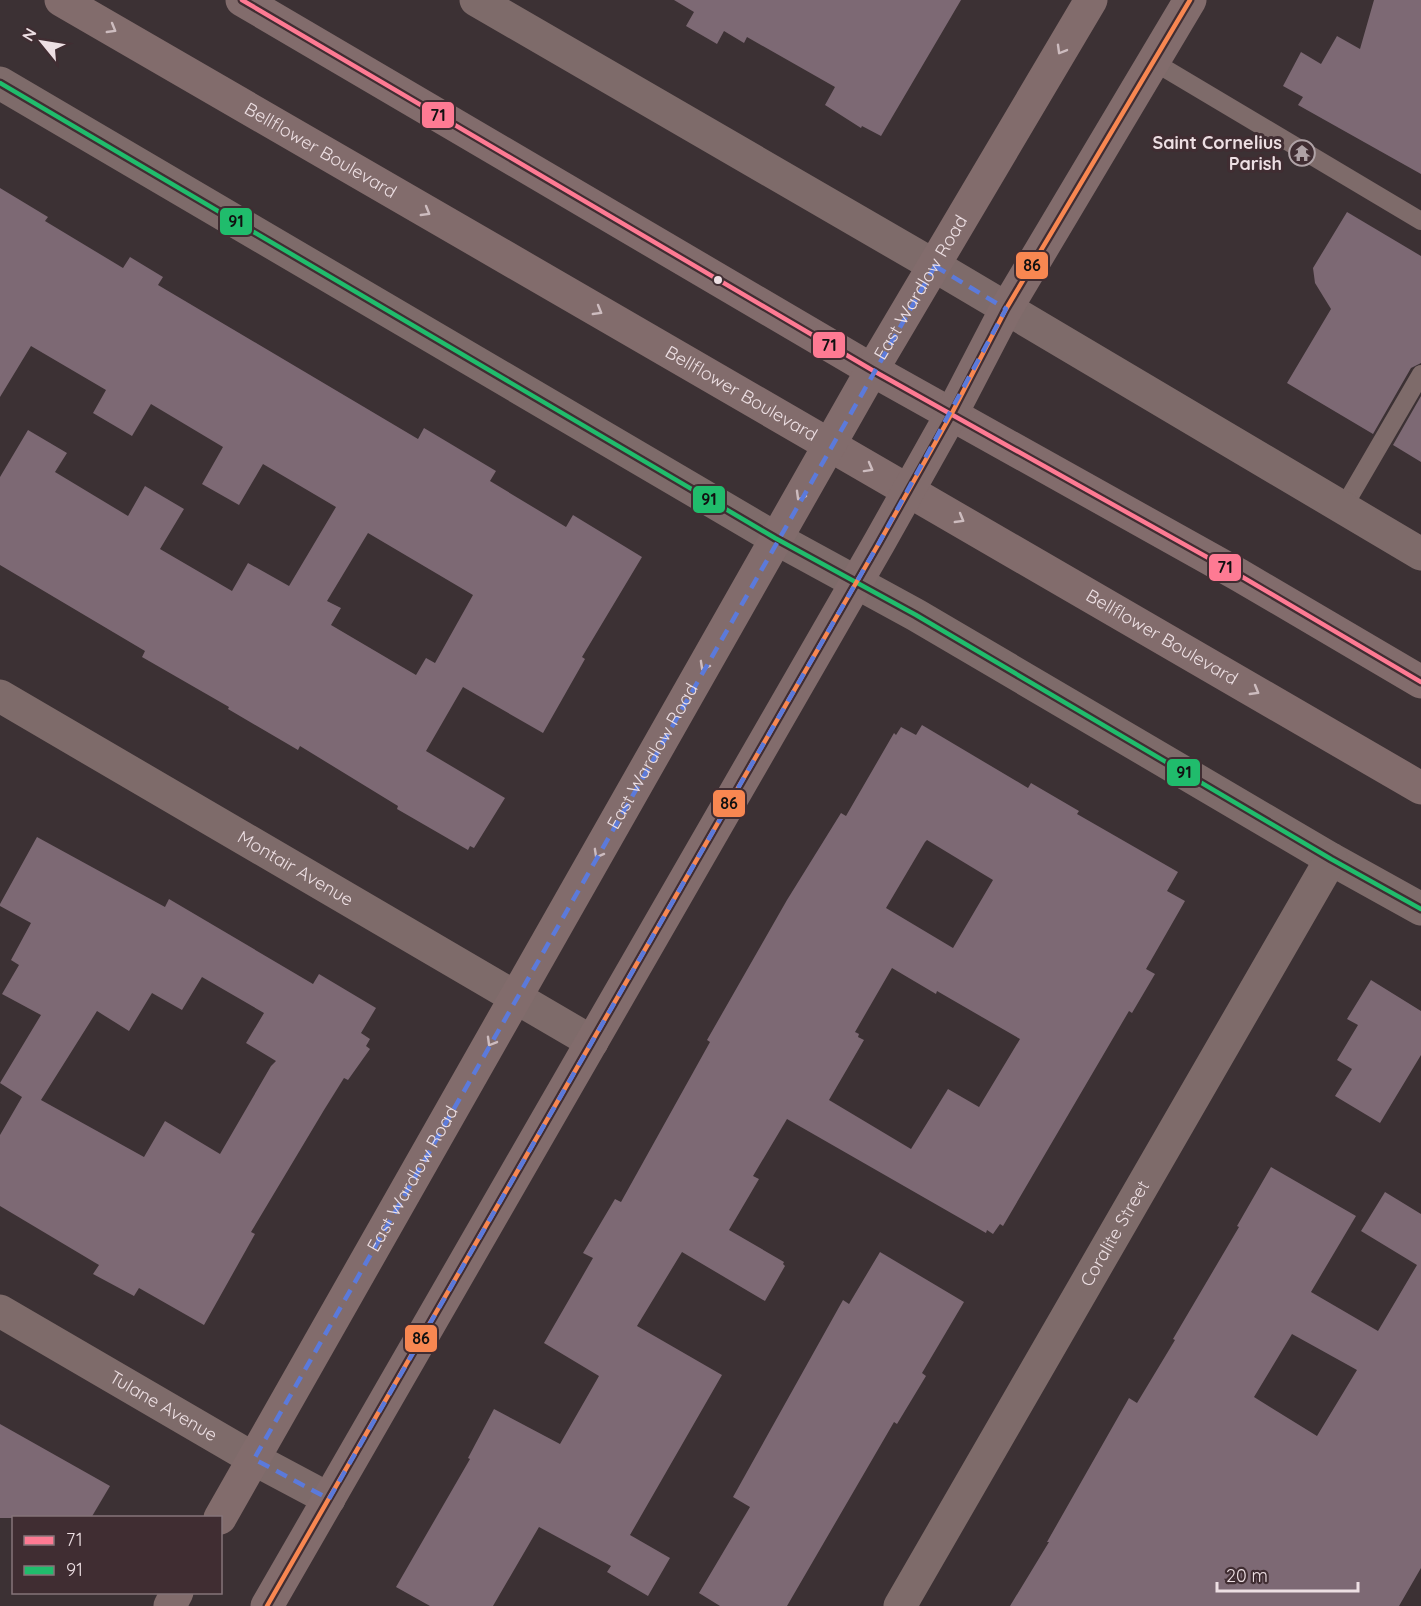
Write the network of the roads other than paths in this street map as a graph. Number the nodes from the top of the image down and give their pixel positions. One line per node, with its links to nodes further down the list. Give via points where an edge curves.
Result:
1 (61, 0): 14 (main road, Bellflower Boulevard, one-way to 14)
2 (242, 0): 11 (main road)
3 (476, 0): 9 (street)
4 (1090, 0): 9 (main road, East Wardlow Road, one-way to 9)
5 (1190, 0): 6 (main road)
6 (1154, 62): 8 (lane); 10 (main road)
7 (0, 83): 17 (street)
8 (1421, 221)
9 (935, 266): 10 (street); 11 (main road, East Wardlow Road)
10 (1006, 309): 13 (main road); 16 (street)
11 (872, 370): 13 (main road); 14 (main road, East Wardlow Road)
12 (1421, 374): 16 (lane)
13 (952, 413): 15 (main road); 20 (main road)
14 (830, 446): 15 (main road, Bellflower Boulevard, one-way to 15); 17 (main road, East Wardlow Road, one-way to 17)
15 (909, 489): 19 (main road); 22 (main road, Bellflower Boulevard, one-way to 22)
16 (1343, 508): 18 (street)
17 (776, 538): 19 (street); 25 (main road, East Wardlow Road, one-way to 25)
18 (1421, 554)
19 (856, 582): 23 (street); 26 (main road)
20 (1421, 682)
21 (0, 696): 25 (street, Montair Avenue)
22 (1421, 788)
23 (1331, 859): 24 (street); 32 (street, Coralite Street)
24 (1421, 909)
25 (517, 998): 26 (street, Montair Avenue); 28 (main road, East Wardlow Road, one-way to 28)
26 (592, 1042): 29 (main road)
27 (0, 1311): 28 (street, Tulane Avenue)
28 (254, 1459): 29 (street, Tulane Avenue); 30 (main road, East Wardlow Road)
29 (329, 1499): 31 (main road)
30 (221, 1516)
31 (267, 1606)
32 (900, 1606)

